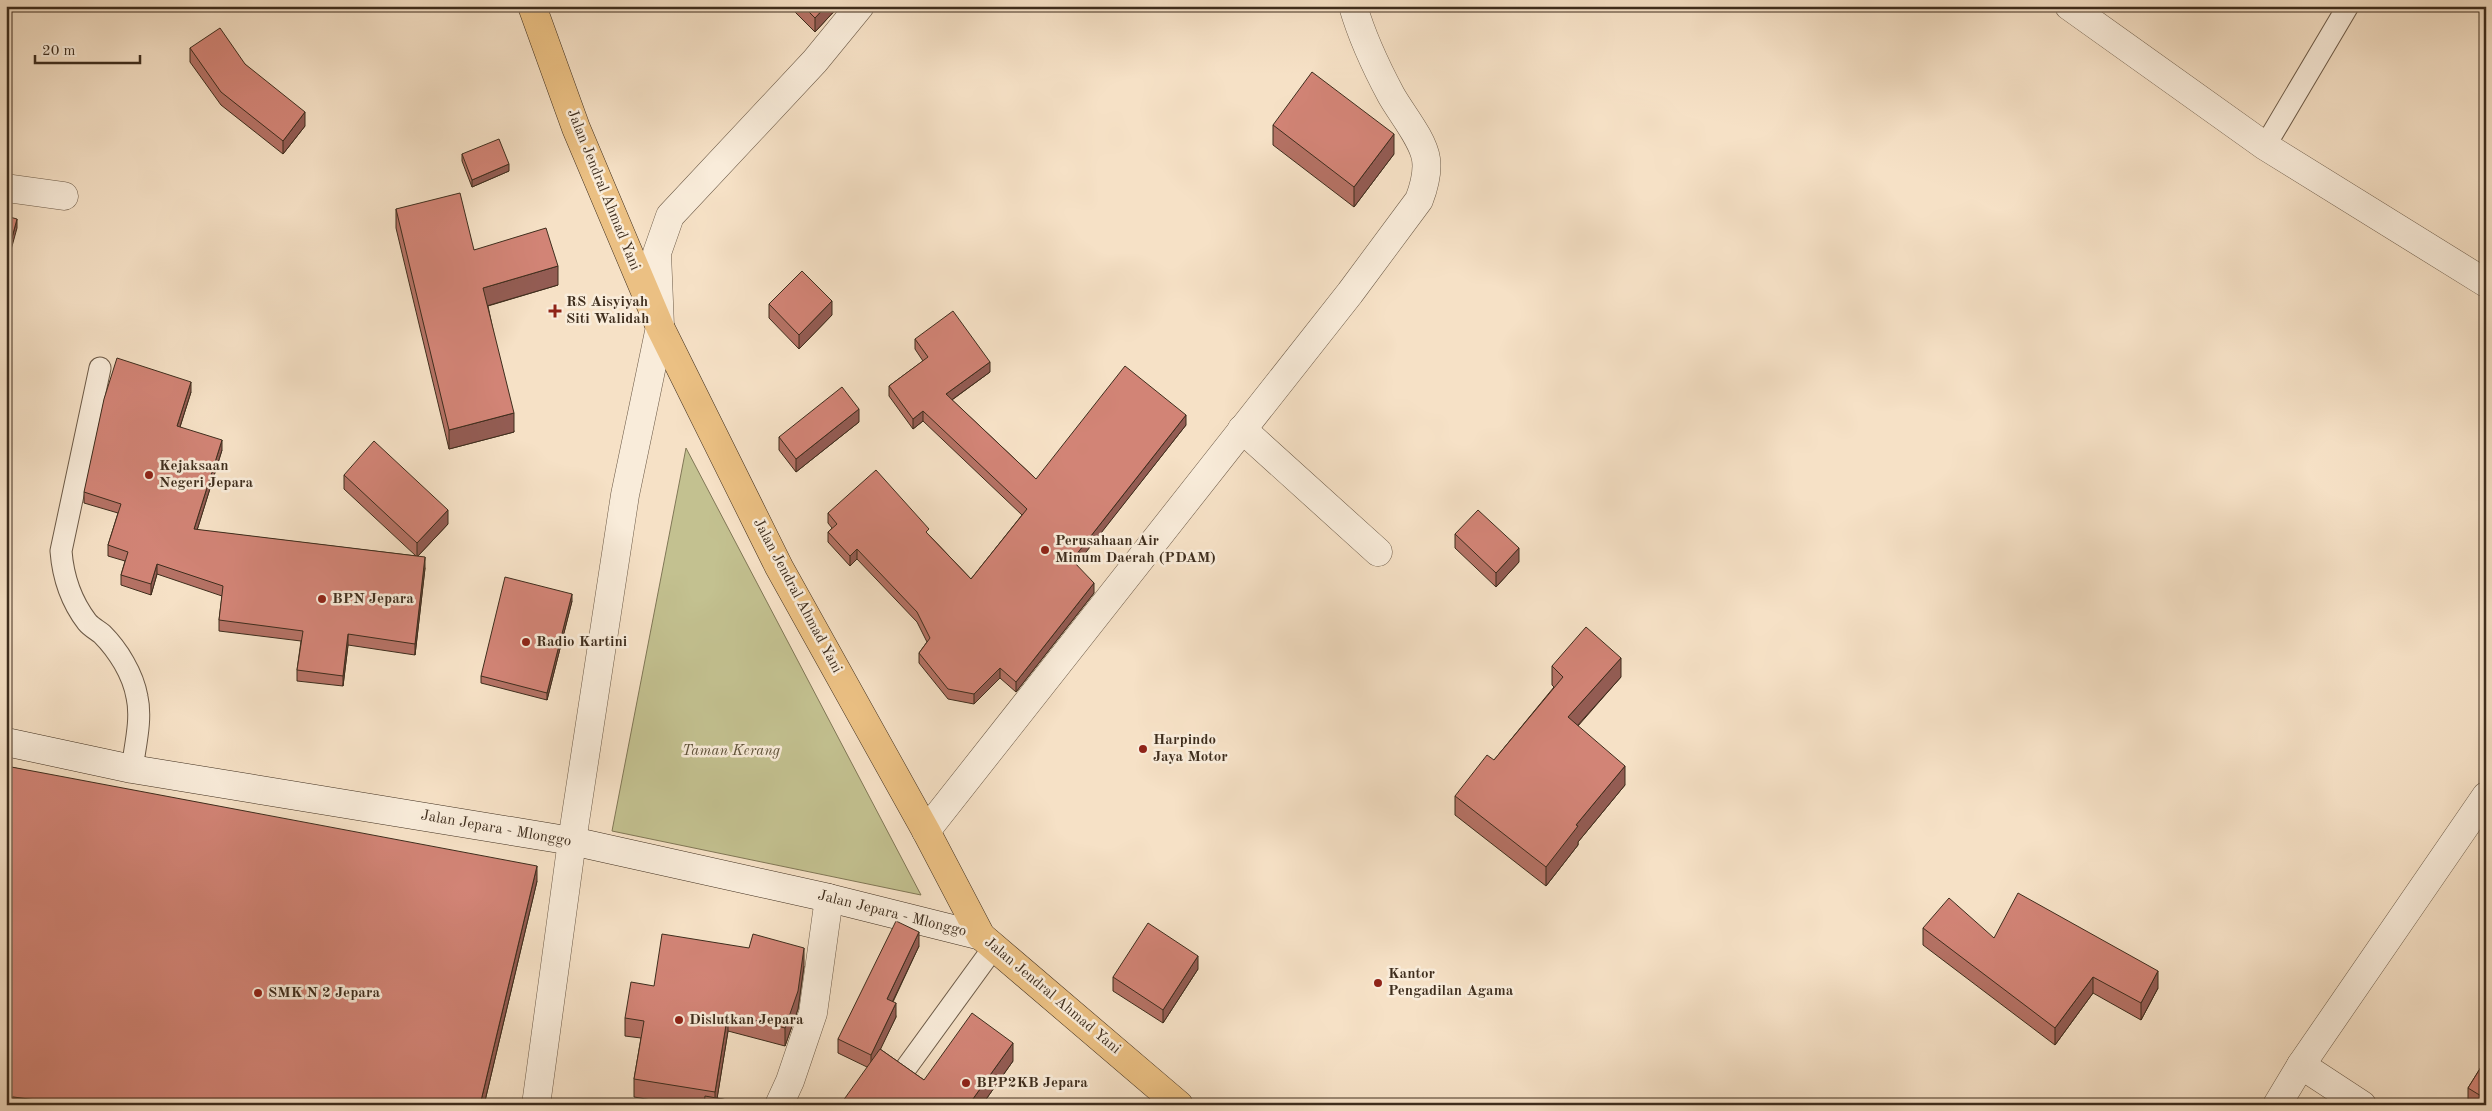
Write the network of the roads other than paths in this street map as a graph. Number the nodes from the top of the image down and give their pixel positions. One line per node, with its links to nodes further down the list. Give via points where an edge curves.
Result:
1 (532, 6): 10 (highway, Jalan Jendral Ahmad Yani, via 576,128)
2 (860, 6): 10 (street, via 809,68 670,216 657,252)
3 (1353, 6): 12 (street, via 1391,94 1423,149 1425,184 1419,200 1350,293)
4 (2069, 6): 6 (street)
5 (2348, 6): 6 (lane)
6 (2265, 146): 9 (street)
7 (6, 188): 8 (street)
8 (64, 196)
9 (2486, 283)
10 (660, 327): 17 (highway, Jalan Jendral Ahmad Yani, via 779,568); 18 (street, via 625,495)
11 (100, 368): 15 (lane, via 61,552 62,566 72,598 88,623 122,661 135,686 138,720)
12 (1242, 430): 13 (street); 17 (street)
13 (1378, 552)
14 (6, 742): 15 (street, Jalan Jepara - Mlonggo)
15 (132, 769): 18 (street, Jalan Jepara - Mlonggo)
16 (2486, 796): 21 (street)
17 (926, 831): 20 (highway, Jalan Jendral Ahmad Yani)
18 (572, 841): 19 (street, Jalan Jepara - Mlonggo); 23 (street)
19 (830, 898): 20 (street, Jalan Jepara - Mlonggo); 24 (street, via 813,1013)
20 (988, 942): 22 (lane); 25 (highway, Jalan Jendral Ahmad Yani)
21 (2301, 1065): 26 (street); 27 (street)
22 (906, 1068)
23 (536, 1105)
24 (779, 1105)
25 (1179, 1105)
26 (2277, 1105)
27 (2362, 1105)

